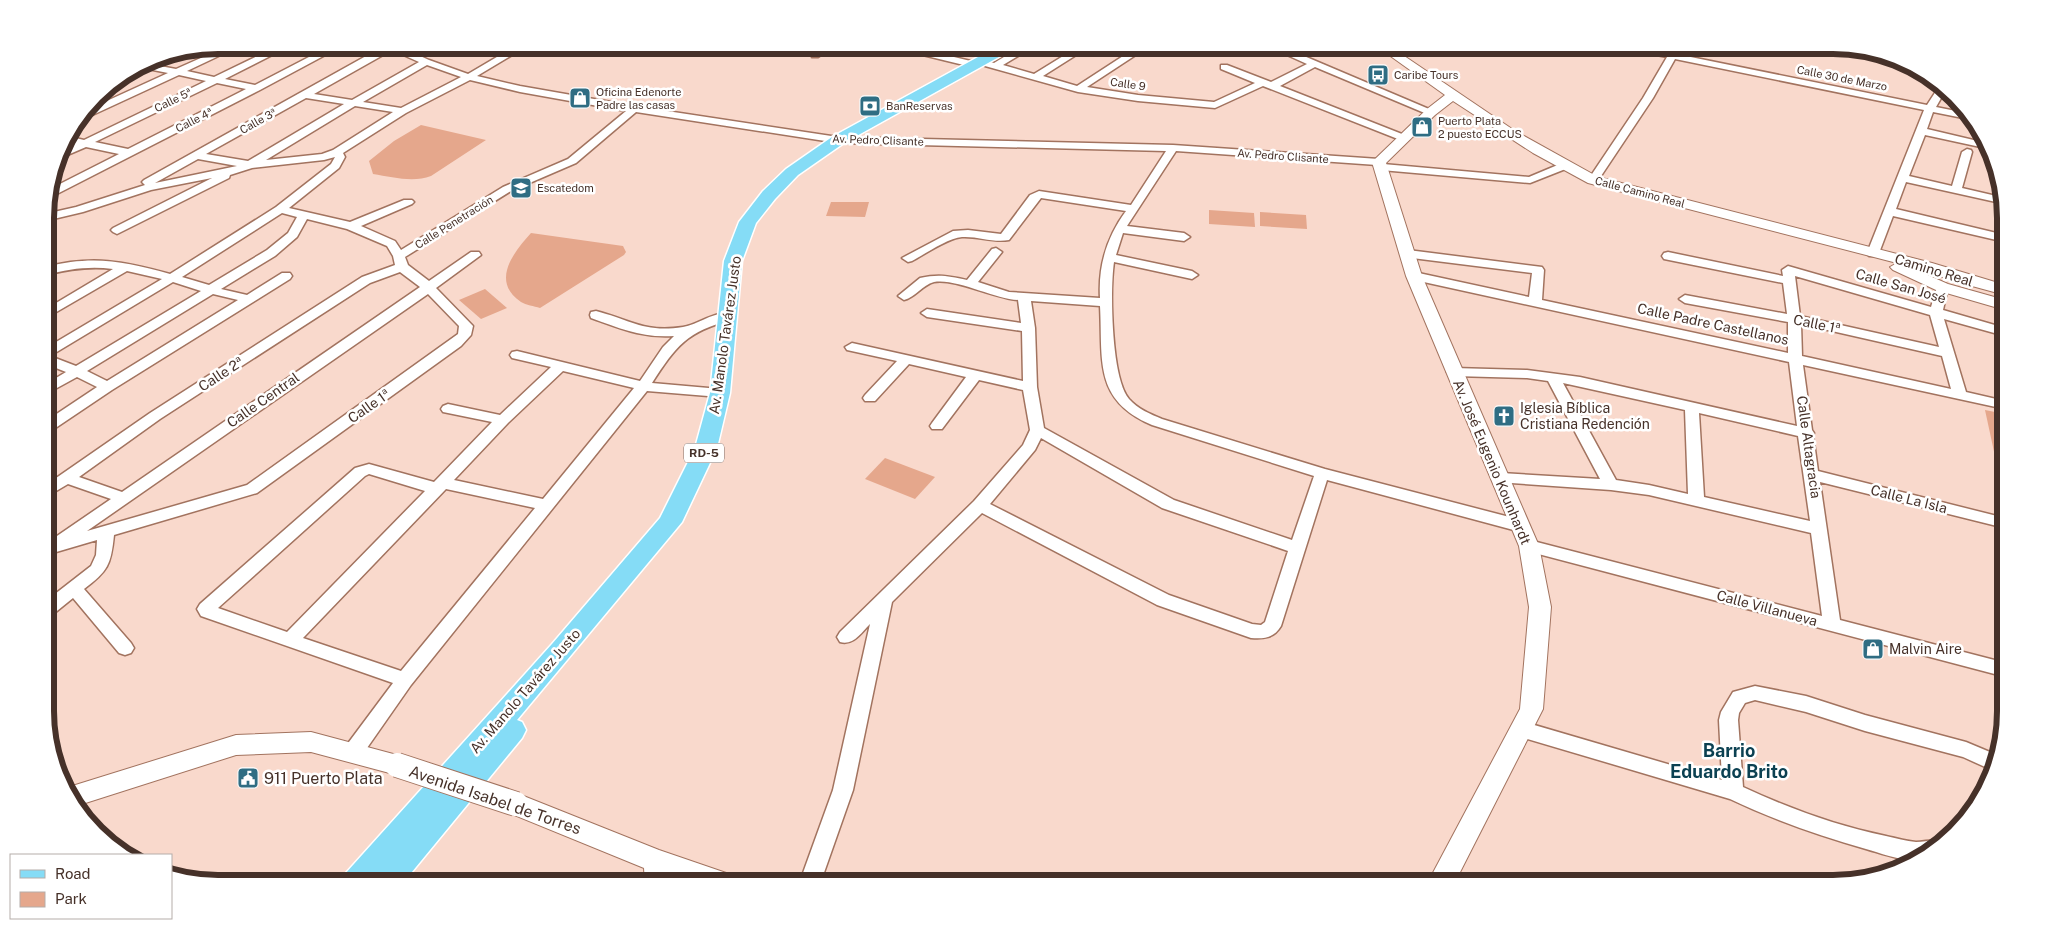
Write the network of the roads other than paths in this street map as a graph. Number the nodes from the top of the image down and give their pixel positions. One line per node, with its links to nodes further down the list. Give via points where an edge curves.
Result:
1 (217, 54): 22 (street)
2 (269, 54): 25 (street, Calle 5ª)
3 (322, 54): 27 (street, Calle 4ª)
4 (376, 54): 30 (street, Calle 3ª)
5 (408, 54): 17 (street, Av. Pedro Clisante)
6 (509, 54): 23 (street)
7 (935, 54): 19 (street, Calle 9)
8 (999, 54): 19 (main road, Av. Manolo Tavárez Justo / RD-5)
9 (1004, 54): 19 (main road, Av. Manolo Tavárez Justo / RD-5)
10 (1011, 54): 19 (street)
11 (1073, 54): 24 (street)
12 (1132, 54): 28 (street)
13 (1292, 54): 18 (street)
14 (1394, 54): 31 (street, Calle Camino Real)
15 (1663, 54): 16 (street, Calle 30 de Marzo)
16 (1672, 56): 33 (street, Calle 30 de Marzo); 57 (street)
17 (426, 62): 23 (street, Av. Pedro Clisante); 32 (street)
18 (1314, 64): 26 (street, Calle 9); 37 (street)
19 (986, 65): 24 (street, Calle 9); 42 (main road, Av. Manolo Tavárez Justo / RD-5)
20 (154, 66): 22 (street)
21 (1224, 66): 26 (street)
22 (180, 71): 25 (street); 35 (street)
23 (469, 77): 34 (street, Av. Pedro Clisante); 36 (street)
24 (1036, 78): 28 (street, Calle 9)
25 (217, 80): 27 (street); 44 (street, Calle 5ª)
26 (1267, 85): 28 (street, Calle 9, via 1215,105); 41 (street)
27 (257, 88): 50 (street, Calle 4ª)
28 (1078, 89)
29 (1939, 93): 33 (street)
30 (305, 94): 32 (street); 51 (street, Calle 3ª)
31 (1453, 95): 37 (street); 38 (street, Calle Camino Real)
32 (353, 103): 36 (street); 53 (street)
33 (1930, 108): 39 (street, Calle 30 de Marzo); 40 (street)
34 (634, 109): 42 (street, Av. Pedro Clisante); 80 (street, Calle Penetración, via 572,161 507,189)
35 (95, 110)
36 (402, 111): 48 (street)
37 (1431, 112): 38 (street); 41 (street)
38 (1480, 114): 54 (street, Calle Camino Real)
39 (1960, 114)
40 (1922, 131): 45 (street); 56 (street)
41 (1404, 138): 52 (street)
42 (847, 140): 46 (street, Av. Pedro Clisante); 106 (main road, Av. Manolo Tavárez Justo / RD-5, via 792,172 748,222 733,261); 176 (main road, Av. Manolo Tavárez Justo / RD-5, via 798,180 761,226 748,262 731,396 720,447 684,517 637,580)
43 (73, 141): 44 (street)
44 (85, 143): 47 (street, Calle 5ª); 50 (street)
45 (1979, 144)
46 (1173, 148): 52 (street, Av. Pedro Clisante); 63 (street)
47 (68, 152)
48 (337, 152): 53 (street, via 324,157); 64 (street, via 340,160 335,166)
49 (1967, 152): 59 (street)
50 (130, 153): 58 (street, Calle 4ª)
51 (196, 155): 53 (street); 60 (street, Calle 3ª)
52 (1380, 164): 54 (street, Av. Pedro Clisante, via 1530,180); 75 (street, Av. José Eugenio Kounhardt)
53 (250, 166): 55 (street)
54 (1564, 166): 57 (street, Calle Camino Real)
55 (232, 171): 60 (street, via 163,183); 70 (street)
56 (1903, 178): 59 (street); 65 (street)
57 (1593, 180): 74 (street, Calle Camino Real)
58 (56, 190)
59 (1956, 190): 61 (street)
60 (125, 194): 67 (street)
61 (1996, 199)
62 (408, 202): 68 (street)
63 (1134, 209): 69 (street); 79 (street, via 1039,194 1004,237 961,233)
64 (280, 210): 66 (street, Calle 1ª); 87 (street)
65 (1890, 211): 72 (street); 74 (street)
66 (303, 216): 68 (street, Calle 1ª); 92 (street, via 293,236 284,244)
67 (54, 217)
68 (351, 226): 80 (street, Calle 1ª, via 391,244)
69 (1119, 229): 71 (street); 78 (street)
70 (117, 230)
71 (1184, 237)
72 (1997, 238)
73 (996, 252): 88 (street)
74 (1872, 253): 90 (street); 91 (street, Camino Real)
75 (1408, 254): 86 (street, Av. José Eugenio Kounhardt); 100 (street, via 1538,270)
76 (475, 255): 89 (street, Calle Central)
77 (1668, 256): 84 (street, Calle San José)
78 (1109, 257): 83 (street); 99 (street)
79 (908, 258)
80 (401, 261): 89 (street, Calle 1ª); 140 (street, Calle 2ª, via 366,280 155,416)
81 (124, 267): 82 (street, via 98,264); 87 (street); 102 (street)
82 (54, 268)
83 (1192, 275)
84 (1789, 275): 103 (street, Calle San José); 107 (street, Calle Altagracia)
85 (286, 276): 96 (street)
86 (1414, 276): 100 (street, Calle Padre Castellanos); 120 (street, Av. José Eugenio Kounhardt)
87 (172, 278): 92 (street); 112 (street)
88 (970, 284): 93 (street, via 936,278 924,281); 95 (street, via 1008,296)
89 (428, 287): 145 (street, Calle Central); 152 (street, Calle 1ª, via 466,326 464,335 456,343 252,489)
90 (1942, 287): 98 (street); 103 (street)
91 (1997, 288)
92 (211, 290): 96 (street); 119 (street)
93 (904, 296)
94 (1997, 296): 98 (street)
95 (1024, 297): 99 (street); 108 (street)
96 (250, 299): 125 (street)
97 (1685, 299): 107 (street, Calle 1ª)
98 (1983, 299): 101 (street)
99 (1105, 302): 138 (street, via 1114,386 1124,402 1138,414)
100 (1535, 302): 116 (street, Calle Padre Castellanos)
101 (1997, 303)
102 (54, 309)
103 (1936, 312): 109 (street, Calle San José); 113 (street)
104 (927, 313): 108 (street)
105 (596, 315): 110 (street, via 641,331)
106 (727, 317): 110 (street, via 710,320); 127 (main road, Av. Manolo Tavárez Justo / RD-5)
107 (1794, 319): 113 (street, Calle 1ª); 116 (street, Calle Altagracia)
108 (1028, 328): 126 (street)
109 (1997, 330)
110 (686, 331): 124 (street, via 669,348)
111 (852, 347): 115 (street)
112 (54, 348)
113 (1948, 353): 128 (street)
114 (517, 355): 118 (street)
115 (906, 359): 121 (street); 129 (street)
116 (1796, 359): 128 (street, Calle Padre Castellanos); 137 (street, Calle Altagracia)
117 (54, 362): 119 (street)
118 (559, 366): 124 (street); 133 (street)
119 (76, 371): 123 (street); 125 (street)
120 (1454, 372): 122 (street); 141 (street, Av. José Eugenio Kounhardt)
121 (975, 375): 126 (street); 135 (street)
122 (1553, 378): 131 (street, via 1580,381); 142 (street)
123 (54, 385)
124 (642, 386): 127 (street); 147 (street)
125 (107, 387): 134 (street)
126 (1030, 387): 136 (street)
127 (720, 393): 175 (main road, Av. Manolo Tavárez Justo / RD-5, via 706,448 670,522)
128 (1960, 395): 130 (street, Calle Padre Castellanos)
129 (870, 398)
130 (1997, 403)
131 (1692, 407): 137 (street); 146 (street)
132 (448, 409): 133 (street)
133 (503, 420): 143 (street)
134 (54, 423)
135 (937, 426)
136 (1036, 430): 148 (street, via 1030,446); 156 (street, via 1168,504)
137 (1807, 433): 139 (street, Calle Altagracia)
138 (1322, 473): 150 (street); 156 (street)
139 (1813, 475): 149 (street, Calle La Isla); 151 (street, Calle Altagracia)
140 (67, 478): 144 (street, Calle 2ª); 145 (street)
141 (1501, 478): 142 (street); 150 (street, Av. José Eugenio Kounhardt)
142 (1611, 485): 146 (street)
143 (440, 486): 147 (street); 162 (street); 162 (street, via 368,469 360,472 206,609)
144 (54, 487)
145 (123, 498): 153 (street, Calle Central)
146 (1696, 500): 151 (street)
147 (546, 505): 165 (street)
148 (980, 505): 156 (street, via 1163,600 1251,631 1264,632 1272,626); 158 (street)
149 (1997, 521)
150 (1521, 526): 154 (street, Av. José Eugenio Kounhardt)
151 (1820, 528): 160 (street, Calle Altagracia)
152 (106, 531): 155 (street, Calle 1ª); 157 (street, via 104,555 97,570)
153 (54, 545)
154 (1529, 546): 160 (street, Calle Villanueva); 166 (street, Av. José Eugenio Kounhardt, via 1540,607 1531,709)
155 (54, 547)
156 (1298, 548)
157 (74, 588): 159 (street); 163 (street)
158 (884, 600): 161 (street); 178 (street, via 843,790)
159 (54, 604)
160 (1832, 625): 164 (street, Calle Villanueva)
161 (846, 637)
162 (290, 641): 165 (street)
163 (125, 648)
164 (1997, 668)
165 (405, 680): 167 (street)
166 (1521, 728): 170 (street); 179 (street, Av. José Eugenio Kounhardt)
167 (353, 752): 169 (street, Avenida Isabel de Torres, via 311,742 236,745); 174 (street, Avenida Isabel de Torres, bridge, via 516,804)
168 (1990, 760): 170 (street, via 1966,750 1806,704 1755,693 1739,697 1729,713)
169 (116, 782): 171 (street, Avenida Isabel de Torres); 172 (street, Avenida Isabel de Torres)
170 (1734, 792): 173 (street, via 1820,827)
171 (77, 794)
172 (82, 802)
173 (1918, 851)
174 (657, 872): 177 (street, Avenida Isabel de Torres)
175 (364, 875)
176 (390, 875)
177 (674, 875)
178 (813, 875)
179 (1445, 875)

